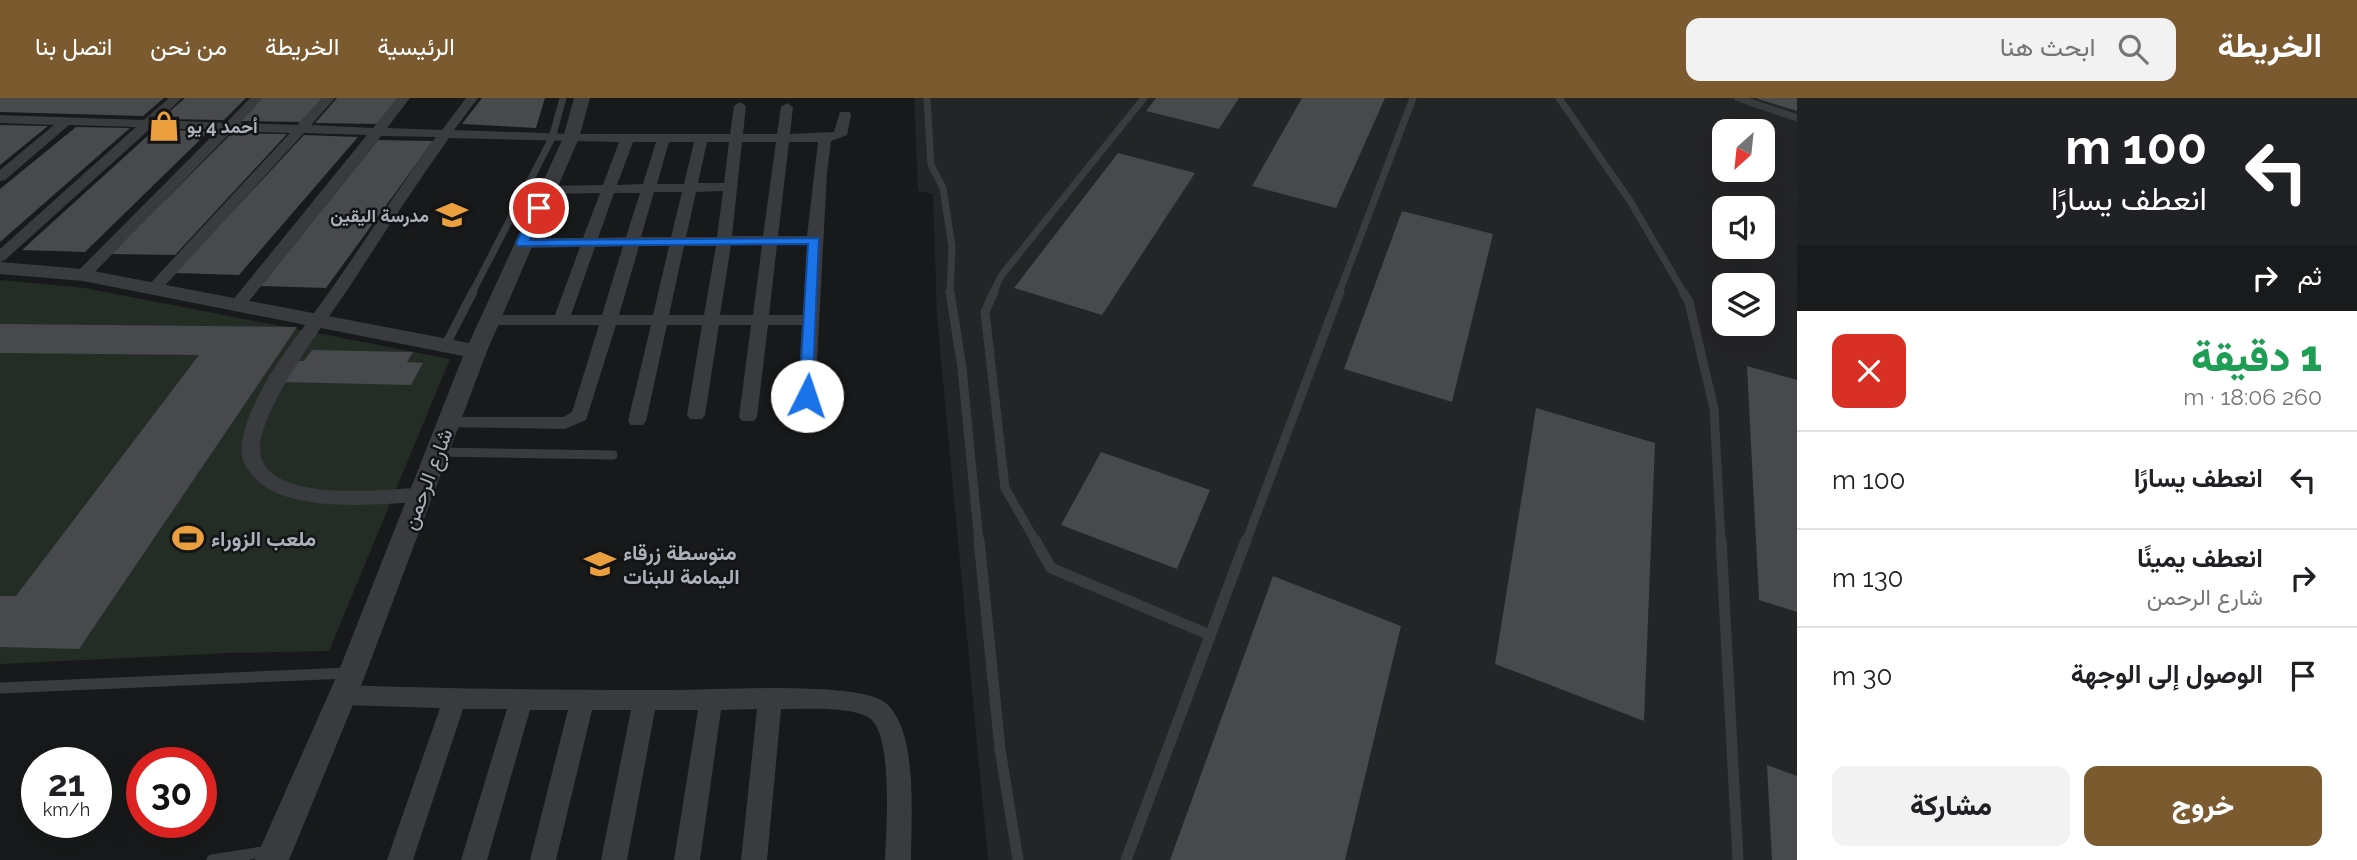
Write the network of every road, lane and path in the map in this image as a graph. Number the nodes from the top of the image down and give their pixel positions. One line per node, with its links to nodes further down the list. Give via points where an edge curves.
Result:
1 (176, 98): 19 (street)
2 (257, 98): 20 (street)
3 (329, 98): 21 (street)
4 (404, 98): 22 (street)
5 (472, 98): 23 (street)
6 (563, 98): 24 (lane)
7 (582, 98): 24 (street, شارع الرحمن)
8 (927, 98): 85 (lane, via 931,165 943,188 952,247 950,300 962,368 1000,749)
9 (1144, 98): 67 (lane, via 1001,276 985,312 1005,488 1051,568)
10 (1413, 98): 67 (lane)
11 (1559, 98): 87 (lane, via 1630,201 1689,302 1713,409)
12 (1738, 98): 16 (lane)
13 (740, 106): 29 (street)
14 (787, 107): 25 (street)
15 (845, 115): 26 (street, via 840,135)
16 (1797, 118)
17 (0, 119): 18 (street)
18 (66, 121): 19 (street); 31 (street)
19 (148, 124): 20 (street); 44 (street)
20 (229, 127): 21 (street); 46 (street)
21 (300, 129): 22 (street); 47 (street)
22 (377, 132): 23 (street); 48 (street)
23 (444, 134): 24 (street); 56 (street)
24 (562, 138): 27 (street); 36 (street, شارع الرحمن); 57 (lane)
25 (785, 138): 26 (street); 29 (street); 39 (street)
26 (825, 138): 37 (street)
27 (627, 139): 28 (street); 35 (street)
28 (663, 140): 30 (street); 34 (street)
29 (737, 140): 30 (street); 33 (street)
30 (701, 141): 32 (street)
31 (0, 177)
32 (690, 187): 33 (street); 34 (street); 41 (street)
33 (731, 187): 38 (street)
34 (649, 188): 35 (street); 40 (street)
35 (609, 189): 36 (street); 43 (street)
36 (548, 190): 42 (street, شارع الرحمن)
37 (814, 240): 39 (street); 55 (street)
38 (724, 241): 39 (street); 41 (street); 53 (street)
39 (770, 241): 54 (street)
40 (633, 242): 41 (street); 43 (street); 51 (street)
41 (678, 242): 52 (street)
42 (522, 243): 43 (street); 49 (street, شارع الرحمن)
43 (590, 243): 50 (street)
44 (0, 257)
45 (0, 268): 46 (street)
46 (83, 275): 47 (street)
47 (154, 288): 48 (street)
48 (236, 306): 56 (street)
49 (491, 320): 50 (street); 58 (street, شارع الرحمن)
50 (561, 320): 51 (street)
51 (610, 320): 52 (street); 63 (street, via 580,416 573,421)
52 (661, 320): 53 (street); 62 (street)
53 (711, 320): 54 (street); 59 (street)
54 (760, 320): 55 (street); 60 (street)
55 (812, 320): 61 (street)
56 (317, 322): 57 (street); 66 (street, via 284,371 253,436 250,455 256,469 270,482 319,496)
57 (445, 346): 58 (street)
58 (476, 351): 63 (street, شارع الرحمن)
59 (696, 415)
60 (748, 417)
61 (805, 419)
62 (637, 421)
63 (449, 423): 64 (street, شارع الرحمن)
64 (437, 452): 65 (lane); 66 (street, شارع الرحمن)
65 (613, 454)
66 (421, 495): 68 (street, شارع الرحمن)
67 (1210, 635): 86 (lane)
68 (347, 684): 69 (lane); 72 (street); 76 (street, شارع الرحمن)
69 (0, 688)
70 (522, 698): 71 (street); 72 (street); 79 (street)
71 (583, 698): 73 (street); 80 (street)
72 (455, 699): 78 (street)
73 (645, 699): 75 (street); 81 (street)
74 (770, 699): 75 (street); 83 (street); 84 (street, via 848,702 878,710 889,725 897,754)
75 (710, 700): 82 (street)
76 (274, 855): 77 (lane)
77 (212, 860)
78 (400, 860)
79 (474, 860)
80 (543, 860)
81 (614, 860)
82 (687, 860)
83 (754, 860)
84 (898, 860)
85 (1018, 860)
86 (1126, 860)
87 (1738, 860)

